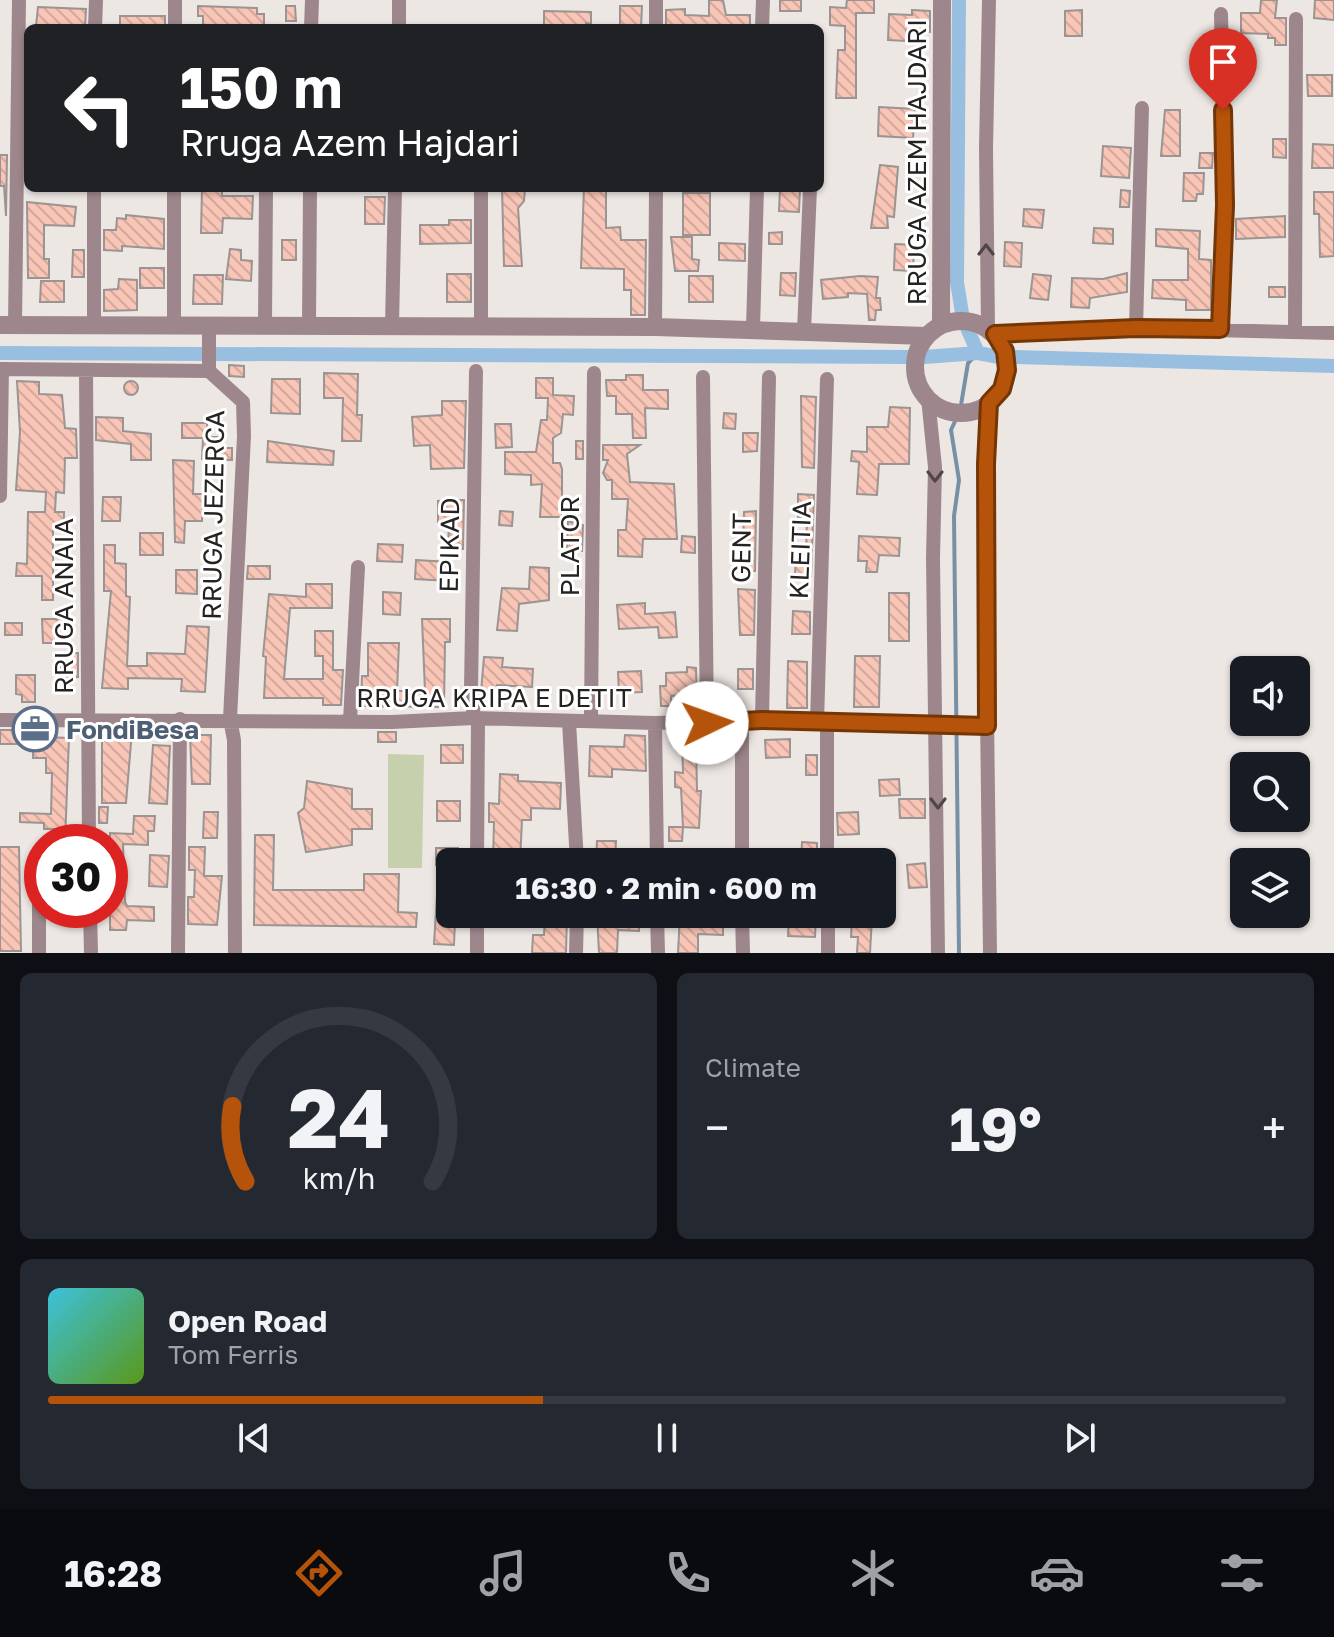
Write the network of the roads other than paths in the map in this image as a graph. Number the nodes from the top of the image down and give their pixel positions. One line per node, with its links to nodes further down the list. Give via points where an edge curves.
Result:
1 (19, 0): 28 (street)
2 (96, 0): 12 (street)
3 (175, 0): 13 (street)
4 (312, 0): 14 (street)
5 (399, 0): 15 (street)
6 (656, 0): 16 (street)
7 (763, 0): 17 (street)
8 (942, 0): 32 (street, RRUGA AZEM HAJDARI)
9 (989, 0): 41 (street, one-way to 9)
10 (1221, 14): 39 (street, via 1225,205)
11 (1296, 19): 42 (street)
12 (95, 24)
13 (175, 24)
14 (311, 24)
15 (399, 24)
16 (656, 24)
17 (762, 24)
18 (1142, 108): 37 (street)
19 (94, 192): 33 (street)
20 (174, 192): 34 (street)
21 (266, 192): 29 (street)
22 (310, 192): 30 (street)
23 (395, 192): 31 (street)
24 (481, 192): 35 (street)
25 (656, 192): 36 (street)
26 (757, 192): 38 (street)
27 (810, 192): 40 (street)
28 (8, 325): 33 (street)
29 (265, 325): 30 (street); 44 (street)
30 (309, 325): 31 (street)
31 (392, 325): 35 (street)
32 (941, 325): 41 (street, RRUGA AZEM HAJDARI, via 960,320); 45 (street, RRUGA AZEM HAJDARI)
33 (94, 327): 34 (street)
34 (174, 327): 44 (street)
35 (481, 327): 36 (street)
36 (655, 327): 38 (street)
37 (1136, 328): 39 (street); 41 (street)
38 (753, 329): 40 (street)
39 (1220, 329): 42 (street)
40 (804, 331): 45 (street)
41 (991, 331): 55 (street, via 1005,351 1007,370 1002,389)
42 (1295, 332): 43 (street)
43 (1334, 333)
44 (209, 336): 46 (street)
45 (926, 336): 54 (street, RRUGA AZEM HAJDARI, via 915,363 917,382)
46 (209, 368): 48 (street); 60 (street, RRUGA JEZERCA, via 243,402)
47 (1, 369): 48 (street); 56 (street)
48 (86, 371): 62 (street, RRUGA ANAIA)
49 (476, 371): 58 (street, EPIKAD, via 471,690)
50 (594, 373): 63 (street, PLATOR)
51 (703, 377): 70 (street)
52 (769, 377): 64 (street, GENT)
53 (827, 379): 68 (street, KLEITIA)
54 (928, 398): 55 (street, via 953,412 972,412); 71 (street, RRUGA AZEM HAJDARI, one-way to 71, via 935,467)
55 (989, 403): 72 (street)
56 (0, 496)
57 (358, 567): 65 (street)
58 (476, 718): 65 (street, RRUGA KRIPA E DETIT); 67 (street, RRUGA KRIPA E DETIT); 74 (street, EPIKAD)
59 (180, 719): 60 (street, RRUGA KRIPA E DETIT); 62 (street, RRUGA KRIPA E DETIT); 88 (street)
60 (230, 719): 65 (street, RRUGA KRIPA E DETIT); 89 (street, RRUGA JEZERCA)
61 (0, 720): 62 (street, RRUGA KRIPA E DETIT)
62 (87, 720): 73 (street, RRUGA ANAIA)
63 (591, 720): 67 (street, RRUGA KRIPA E DETIT); 69 (street, RRUGA KRIPA E DETIT)
64 (762, 720): 66 (street, RRUGA KRIPA E DETIT); 68 (street, RRUGA KRIPA E DETIT)
65 (350, 721)
66 (742, 721): 70 (street, RRUGA KRIPA E DETIT); 77 (street)
67 (569, 722): 75 (street)
68 (822, 722): 71 (street, RRUGA KRIPA E DETIT); 78 (street, KLEITIA)
69 (655, 723): 70 (street, RRUGA KRIPA E DETIT); 76 (street)
70 (707, 723)
71 (934, 725): 72 (street, RRUGA KRIPA E DETIT); 95 (street, RRUGA AZEM HAJDARI, one-way to 95)
72 (987, 726): 96 (street)
73 (89, 824)
74 (477, 848)
75 (576, 848)
76 (657, 848)
77 (742, 848)
78 (826, 848)
79 (39, 928): 86 (street)
80 (90, 928): 87 (street)
81 (477, 928): 90 (street)
82 (577, 928): 91 (street)
83 (657, 928): 92 (street)
84 (742, 928): 93 (street)
85 (828, 928): 94 (street)
86 (39, 953)
87 (91, 953)
88 (178, 953)
89 (235, 953)
90 (477, 953)
91 (576, 953)
92 (658, 953)
93 (743, 953)
94 (828, 953)
95 (938, 953)
96 (990, 953)

